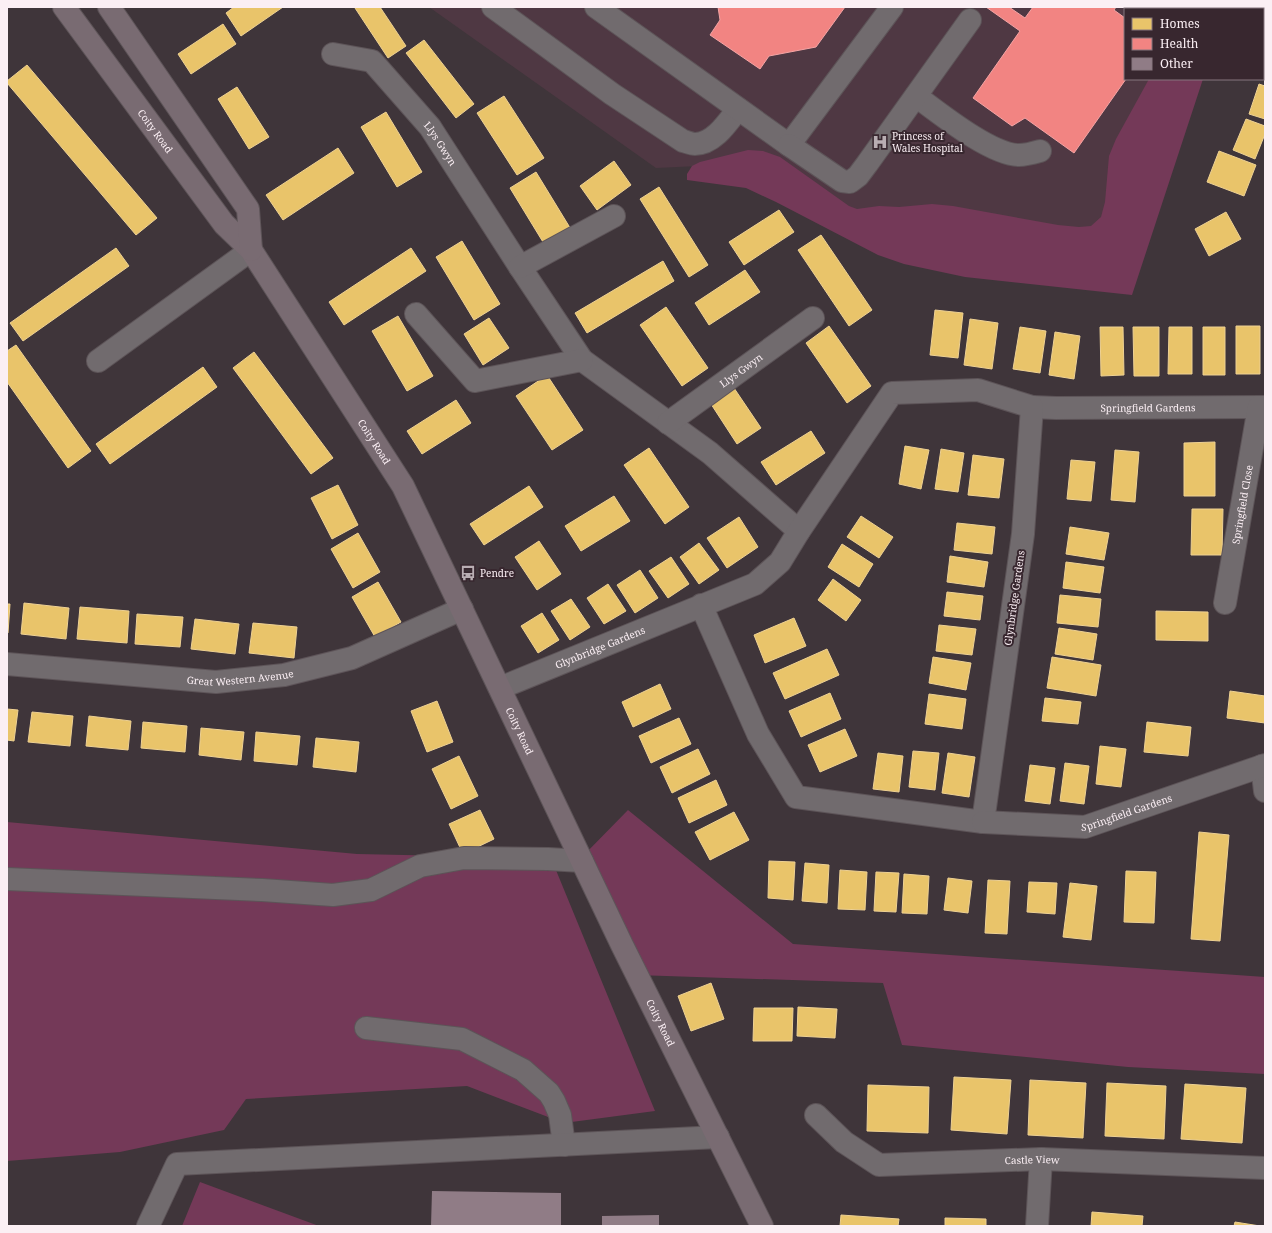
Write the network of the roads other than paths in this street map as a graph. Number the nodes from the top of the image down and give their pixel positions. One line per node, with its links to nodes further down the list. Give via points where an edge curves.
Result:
1 (64, 7): 13 (main road, Coity Road, via 224,224)
2 (109, 7): 13 (main road, Coity Road, via 248,210)
3 (494, 7): 9 (street, via 612,94 683,142 704,143 722,130)
4 (596, 7): 9 (street)
5 (892, 7): 10 (street)
6 (970, 20): 8 (street)
7 (333, 54): 14 (street, Llys Gwyn, via 372,61 430,127)
8 (916, 96): 10 (street, via 858,176 850,182 842,181); 11 (street, via 972,136 997,150 1019,155)
9 (738, 109): 10 (street)
10 (789, 144)
11 (1040, 151)
12 (614, 216): 14 (street)
13 (252, 250): 18 (street); 25 (main road, Coity Road, via 403,486)
14 (520, 267): 17 (street, Llys Gwyn)
15 (416, 314): 17 (street, via 475,381)
16 (813, 318): 21 (street, Llys Gwyn)
17 (582, 360): 21 (street, Llys Gwyn)
18 (98, 361)
19 (1032, 407): 20 (street, Springfield Gardens); 22 (street, Glynbridge Gardens, via 978,390 892,393); 30 (street, Glynbridge Gardens, via 1023,534)
20 (1262, 407): 23 (street, Springfield Close)
21 (668, 423): 22 (street, Llys Gwyn, via 710,453)
22 (799, 531): 24 (street, Glynbridge Gardens, via 780,562 755,584)
23 (1225, 602)
24 (701, 606): 27 (street, Glynbridge Gardens); 30 (street, via 758,734 796,798)
25 (462, 608): 26 (street, Great Western Avenue, via 352,658 284,675 216,682); 27 (main road, Coity Road)
26 (7, 664)
27 (500, 688): 31 (main road, Coity Road)
28 (1264, 765): 29 (street); 30 (street, Springfield Gardens, via 1085,827)
29 (1265, 791)
30 (983, 822)
31 (582, 861): 32 (street, via 464,858 420,866 371,890 333,895); 35 (main road, Coity Road)
32 (7, 879)
33 (366, 1028): 36 (street, via 462,1040 523,1070 554,1101 560,1115)
34 (816, 1116): 37 (street, Castle View, via 844,1142 878,1165)
35 (718, 1137): 36 (street); 40 (main road, Coity Road)
36 (564, 1145): 39 (street, via 177,1164)
37 (1042, 1159): 38 (street, Castle View); 41 (street)
38 (1265, 1168)
39 (148, 1226)
40 (762, 1226)
41 (1037, 1226)

